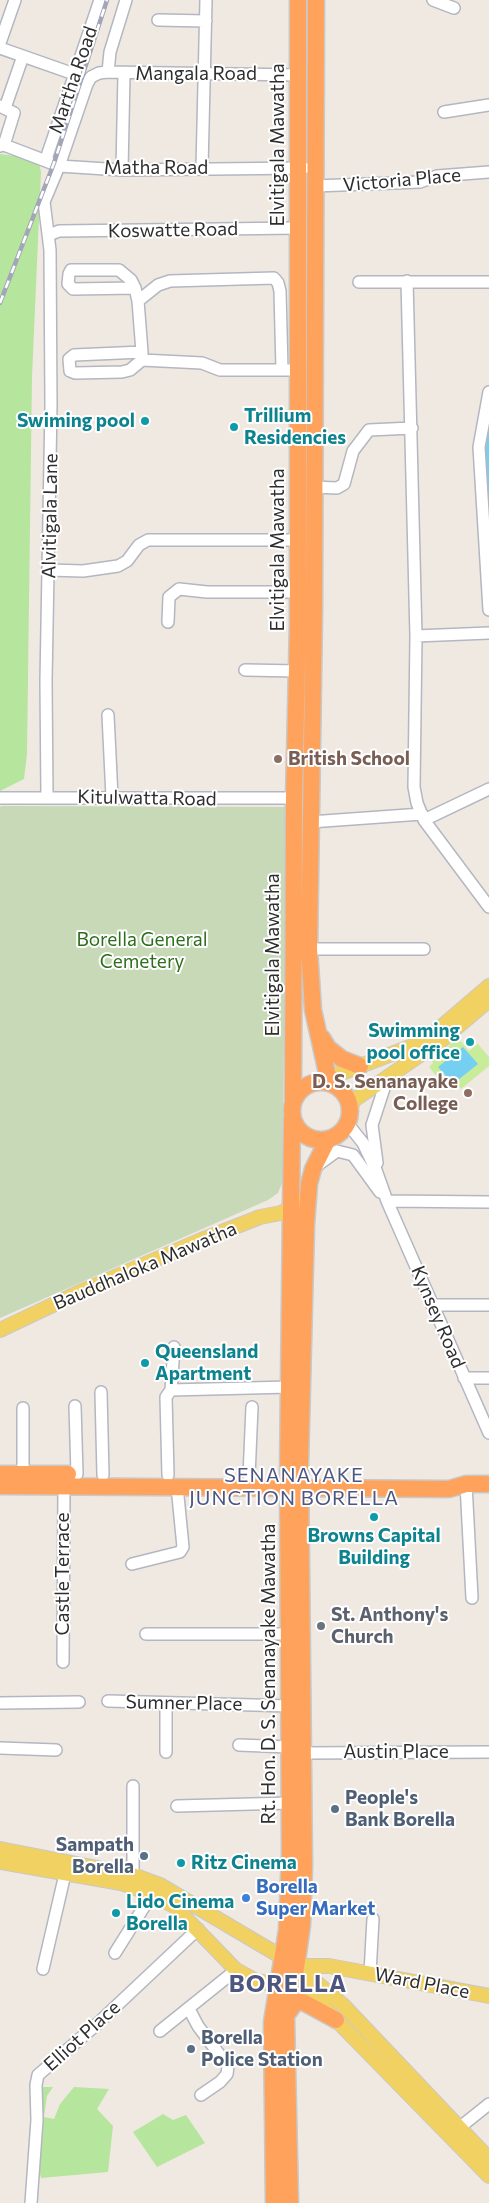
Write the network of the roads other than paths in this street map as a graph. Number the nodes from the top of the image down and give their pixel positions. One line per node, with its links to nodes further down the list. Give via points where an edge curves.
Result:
1 (15, 0): 11 (street)
2 (100, 0): 15 (street, Martha Road)
3 (126, 0): 14 (street, via 110,52)
4 (206, 0): 10 (street)
5 (298, 0): 18 (highway, Elvitigala Mawatha)
6 (316, 0): 27 (highway, Elvitigala Mawatha)
7 (433, 0): 8 (street)
8 (454, 8)
9 (158, 20): 10 (street)
10 (206, 21): 17 (street)
11 (0, 43)
12 (0, 48): 13 (street)
13 (23, 56): 15 (street); 20 (street)
14 (108, 72): 16 (street, Mangala Road); 24 (street, Alvitigala Lane, via 91,77 87,84)
15 (74, 74): 23 (street, Martha Road)
16 (124, 74): 17 (street, Mangala Road); 28 (street, Mangala Road)
17 (205, 74): 18 (street, Mangala Road); 25 (street)
18 (298, 75): 26 (highway, Elvitigala Mawatha)
19 (489, 105): 21 (street)
20 (3, 107): 22 (street, via 12,110 14,115)
21 (444, 112)
22 (2, 145): 23 (street, Matha Road)
23 (46, 159): 24 (street, Matha Road)
24 (59, 166): 28 (street, Matha Road); 32 (street, Alvitigala Lane, via 44,202)
25 (202, 168): 26 (street, Matha Road); 28 (street, Matha Road)
26 (298, 168): 27 (street, Matha Road); 31 (highway, Elvitigala Mawatha)
27 (316, 168): 30 (highway, Elvitigala Mawatha)
28 (122, 170)
29 (489, 172): 30 (street, Victoria Place, via 437,176 420,182)
30 (316, 186): 42 (highway, Elvitigala Mawatha)
31 (298, 228): 32 (street, Koswatte Road, via 58,231); 39 (highway, Elvitigala Mawatha)
32 (49, 235): 45 (street, Alvitigala Lane)
33 (407, 281): 34 (street); 35 (street); 41 (street)
34 (359, 282)
35 (489, 282)
36 (135, 288): 36 (street, via 119,270 71,270 69,274 68,284 73,289); 37 (street)
37 (138, 301): 38 (street); 39 (street, via 158,285 170,281 274,278 280,291)
38 (142, 356): 38 (street, via 130,370 122,372 70,371 69,359 74,355); 39 (street, via 202,363 220,370)
39 (290, 370): 42 (highway, Elvitigala Mawatha)
40 (489, 392): 47 (street, via 479,447)
41 (412, 428): 43 (street, via 369,430 353,451 344,484 337,488); 50 (street)
42 (306, 466): 43 (highway, Elvitigala Mawatha); 44 (highway, Elvitigala Mawatha)
43 (313, 487): 60 (highway, Elvitigala Mawatha)
44 (297, 540): 45 (street, via 148,540 139,545 127,562 118,566 83,571); 46 (highway, Elvitigala Mawatha)
45 (49, 570): 55 (street, Alvitigala Lane)
46 (298, 592): 48 (street, via 179,590 169,597); 52 (highway, Elvitigala Mawatha)
47 (489, 610)
48 (168, 622)
49 (489, 633): 50 (street)
50 (416, 636): 59 (street, via 414,787)
51 (245, 670): 52 (street)
52 (298, 671): 58 (highway, Elvitigala Mawatha)
53 (108, 715): 56 (street)
54 (489, 790): 59 (street)
55 (46, 797): 56 (street, Kitulwatta Road); 57 (street, Kitulwatta Road)
56 (112, 797): 58 (street, Kitulwatta Road)
57 (0, 798)
58 (294, 798): 70 (highway, Elvitigala Mawatha)
59 (423, 817): 60 (street); 61 (street)
60 (310, 822): 62 (highway, Elvitigala Mawatha)
61 (489, 907)
62 (309, 949): 63 (street); 66 (highway, Elvitigala Mawatha, via 313,1010)
63 (424, 949)
64 (489, 986): 67 (main road, via 427,1039)
65 (489, 1000): 68 (main road, via 442,1040)
66 (320, 1036): 67 (highway, via 328,1048 342,1059); 69 (highway, Elvitigala Mawatha, via 327,1073)
67 (360, 1066): 69 (main road, via 340,1074)
68 (388, 1076): 71 (main road, via 354,1100); 76 (street, via 372,1125 375,1154)
69 (334, 1085): 70 (highway, via 314,1082 298,1092); 71 (highway, via 345,1095)
70 (293, 1100): 72 (highway)
71 (348, 1116): 73 (highway, via 342,1130); 76 (street, Kynsey Road, via 365,1146)
72 (292, 1118): 73 (highway, via 302,1134); 78 (highway, Rt. Hon. D. S. Senanayake Mawatha)
73 (328, 1139): 74 (street, Kynsey Road); 75 (highway, Rt. Hon. D. S. Senanayake Mawatha)
74 (353, 1156): 75 (street, via 333,1152); 76 (street, Kynsey Road)
75 (313, 1169): 78 (main road); 98 (highway, Rt. Hon. D. S. Senanayake Mawatha, via 306,1224)
76 (387, 1201): 77 (street); 79 (street, Kynsey Road)
77 (489, 1202)
78 (292, 1208): 81 (main road, Bauddhaloka Mawatha, via 199,1241); 85 (highway, Rt. Hon. D. S. Senanayake Mawatha)
79 (432, 1305): 80 (street); 83 (street, Kynsey Road)
80 (489, 1305)
81 (0, 1330)
82 (174, 1347): 87 (street)
83 (464, 1378): 84 (street); 91 (street, Kynsey Road)
84 (489, 1378)
85 (289, 1387): 87 (street); 98 (highway, Rt. Hon. D. S. Senanayake Mawatha)
86 (101, 1392): 95 (street)
87 (169, 1392): 97 (street)
88 (76, 1406): 94 (street)
89 (252, 1407): 96 (street)
90 (22, 1408): 93 (street)
91 (489, 1433)
92 (0, 1474): 93 (highway)
93 (23, 1474): 94 (highway)
94 (77, 1474): 95 (highway)
95 (103, 1475): 97 (highway)
96 (250, 1476): 97 (highway); 98 (highway)
97 (173, 1480): 98 (highway); 101 (highway); 103 (street, via 183,1547 180,1552)
98 (295, 1482): 99 (highway, via 449,1479); 106 (highway, Rt. Hon. D. S. Senanayake Mawatha); 116 (highway, Rt. Hon. D. S. Senanayake Mawatha)
99 (466, 1484): 100 (highway); 104 (street)
100 (489, 1484)
101 (64, 1485): 102 (highway); 107 (street, Castle Terrace)
102 (0, 1486)
103 (132, 1564)
104 (472, 1598)
105 (146, 1634): 106 (street)
106 (288, 1634): 112 (highway, Rt. Hon. D. S. Senanayake Mawatha)
107 (63, 1662)
108 (79, 1702): 111 (street)
109 (108, 1702): 110 (street, Sumner Place)
110 (166, 1703): 112 (street, Sumner Place); 117 (street)
111 (0, 1704)
112 (290, 1706): 116 (highway, Rt. Hon. D. S. Senanayake Mawatha)
113 (239, 1745): 116 (street, Austin Place)
114 (0, 1748): 115 (street)
115 (56, 1750)
116 (296, 1750): 118 (street, Austin Place); 120 (highway, Rt. Hon. D. S. Senanayake Mawatha); 130 (highway, Rt. Hon. D. S. Senanayake Mawatha, via 304,1866 302,1925)
117 (166, 1752)
118 (489, 1752)
119 (133, 1786): 125 (street)
120 (290, 1803): 121 (street); 130 (highway, Rt. Hon. D. S. Senanayake Mawatha)
121 (177, 1806)
122 (0, 1849): 125 (main road)
123 (0, 1862): 124 (main road)
124 (65, 1874): 126 (main road, via 121,1884); 131 (street)
125 (133, 1875): 130 (main road, via 160,1885)
126 (152, 1894): 128 (main road, via 174,1906); 129 (street)
127 (373, 1919): 133 (street)
128 (198, 1929): 132 (main road); 145 (street, Elliot Place, via 38,2075)
129 (115, 1953)
130 (289, 1962): 133 (main road, Ward Place); 134 (highway); 142 (main road, via 334,1997)
131 (44, 1969)
132 (236, 1970): 134 (main road, via 256,1981); 136 (street)
133 (370, 1973): 135 (main road, Ward Place)
134 (286, 1983): 137 (highway); 138 (main road, via 308,1988); 146 (highway, via 272,2022)
135 (489, 1996)
136 (189, 2009): 139 (street); 140 (street, via 228,2066 220,2082)
137 (286, 2016): 138 (highway, via 296,2002 303,2002); 147 (highway)
138 (336, 2020): 144 (main road)
139 (160, 2030)
140 (201, 2095)
141 (489, 2104): 142 (street)
142 (459, 2128): 143 (main road)
143 (489, 2158)
144 (489, 2176)
145 (31, 2203)
146 (274, 2203)
147 (290, 2203)

